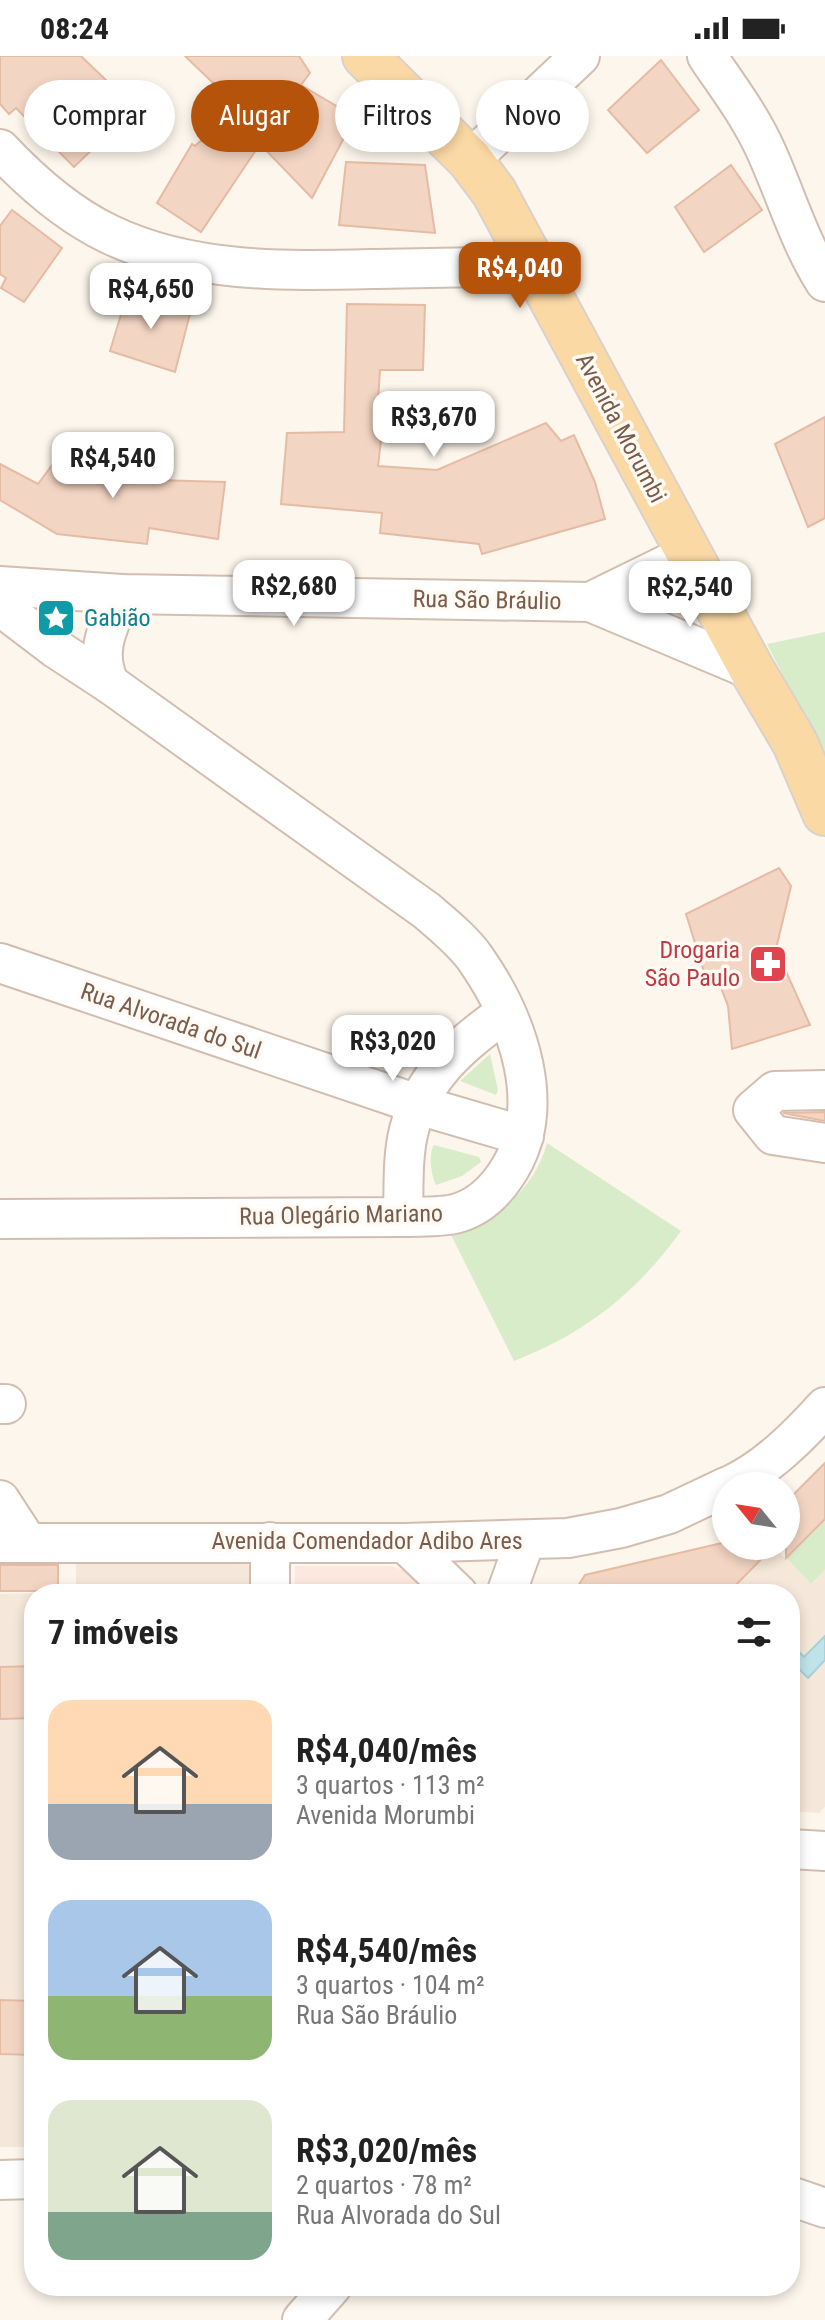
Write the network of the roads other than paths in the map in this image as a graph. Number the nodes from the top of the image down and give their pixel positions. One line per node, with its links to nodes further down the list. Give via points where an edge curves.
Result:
1 (365, 56): 5 (main road, Avenida Morumbi)
2 (580, 56): 5 (street)
3 (707, 56): 7 (street, via 765,147 802,241)
4 (0, 149): 6 (street, via 64,207 109,234 166,256 303,270)
5 (470, 160): 6 (main road, Avenida Morumbi)
6 (535, 266): 8 (main road, Avenida Morumbi)
7 (825, 282)
8 (688, 554): 11 (street, Rua São Bráulio); 13 (main road, Avenida Morumbi)
9 (0, 586): 10 (street, Rua São Bráulio)
10 (122, 594): 11 (street, Rua São Bráulio); 14 (street, via 103,640 103,670)
11 (590, 602): 13 (street, Rua São Bráulio)
12 (0, 606): 14 (street, Rua Olegário Mariano)
13 (752, 670): 15 (main road, Avenida Morumbi)
14 (110, 684): 19 (street, Rua Olegário Mariano, via 427,911 473,956)
15 (795, 743): 16 (main road, Avenida Morumbi); 17 (main road, Avenida Morumbi)
16 (825, 777)
17 (825, 813)
18 (0, 963): 21 (street, Rua Alvorada do Sul)
19 (505, 1013): 21 (street, via 473,1035 433,1075); 22 (street, Rua Olegário Mariano, via 525,1072)
20 (825, 1090): 23 (street, via 775,1091 753,1110 773,1135)
21 (417, 1104): 22 (street, Rua Alvorada do Sul); 24 (street, via 408,1133)
22 (524, 1136): 24 (street, Rua Olegário Mariano, via 509,1170 481,1202 459,1213)
23 (825, 1143)
24 (403, 1217): 25 (street, Rua Olegário Mariano)
25 (0, 1219)
26 (825, 1407): 27 (street, Avenida Comendador Adibo Ares, via 797,1438)
27 (752, 1472)
28 (712, 1494): 30 (street, Avenida Comendador Adibo Ares, via 621,1528)
29 (0, 1500): 32 (street)
30 (525, 1541): 33 (street, Avenida Comendador Adibo Ares); 36 (street)
31 (270, 1542): 32 (street, Avenida Comendador Adibo Ares); 33 (street, Avenida Comendador Adibo Ares); 34 (street)
32 (14, 1543)
33 (405, 1543): 35 (street)
34 (270, 1584)
35 (448, 1584)
36 (510, 1584)
37 (800, 1850): 38 (street)
38 (825, 1851)
39 (24, 2179): 40 (street)
40 (0, 2180)
41 (800, 2199): 42 (street)
42 (825, 2208)
43 (323, 2296): 44 (street)
44 (302, 2320)

